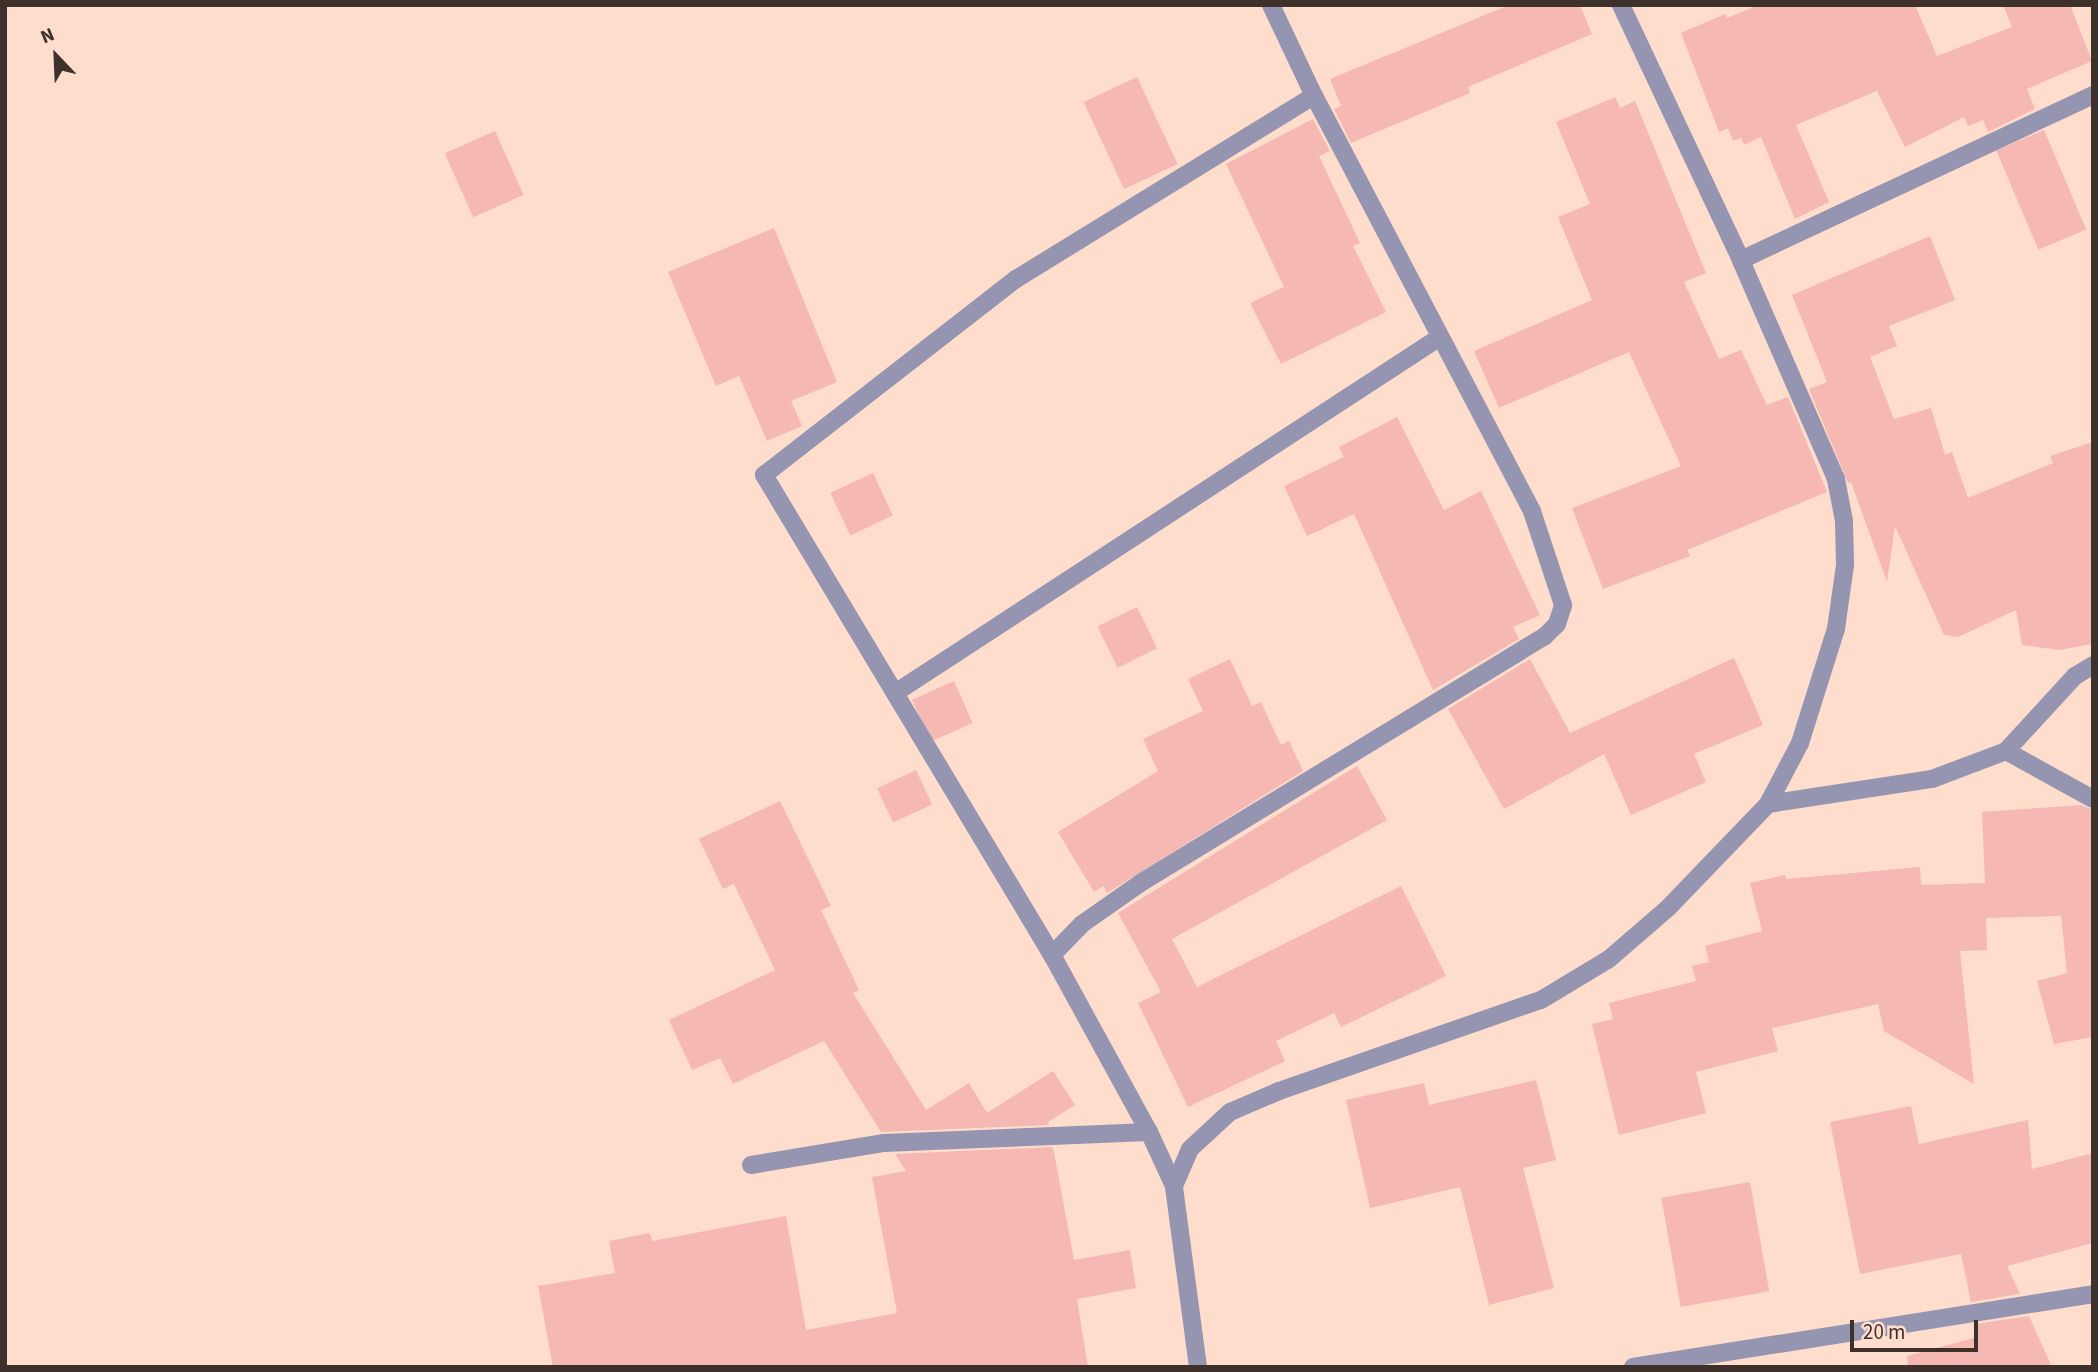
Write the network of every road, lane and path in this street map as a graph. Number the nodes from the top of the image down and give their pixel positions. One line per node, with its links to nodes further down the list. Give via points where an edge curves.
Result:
1 (1270, 5): 4 (street)
2 (1627, 7): 5 (street)
3 (2093, 95): 5 (street)
4 (1314, 96): 6 (street); 8 (street, via 1016,279 764,475)
5 (1741, 260): 11 (street, via 1836,479 1844,521 1845,565 1836,629 1800,743)
6 (1440, 337): 8 (street); 12 (street, via 1532,511 1563,605 1557,624 1531,645 1142,882 1082,924)
7 (2093, 665): 9 (street, via 2074,676)
8 (895, 693): 12 (street)
9 (2006, 751): 10 (street); 11 (street, via 1932,779)
10 (2093, 799)
11 (1768, 804): 15 (street, via 1668,908 1609,959 1541,1000 1230,1112 1190,1149)
12 (1052, 955): 13 (street)
13 (1149, 1132): 14 (street, via 884,1143); 15 (street)
14 (751, 1165)
15 (1174, 1186): 17 (street)
16 (2093, 1294): 18 (street)
17 (1198, 1367)
18 (1633, 1367)

